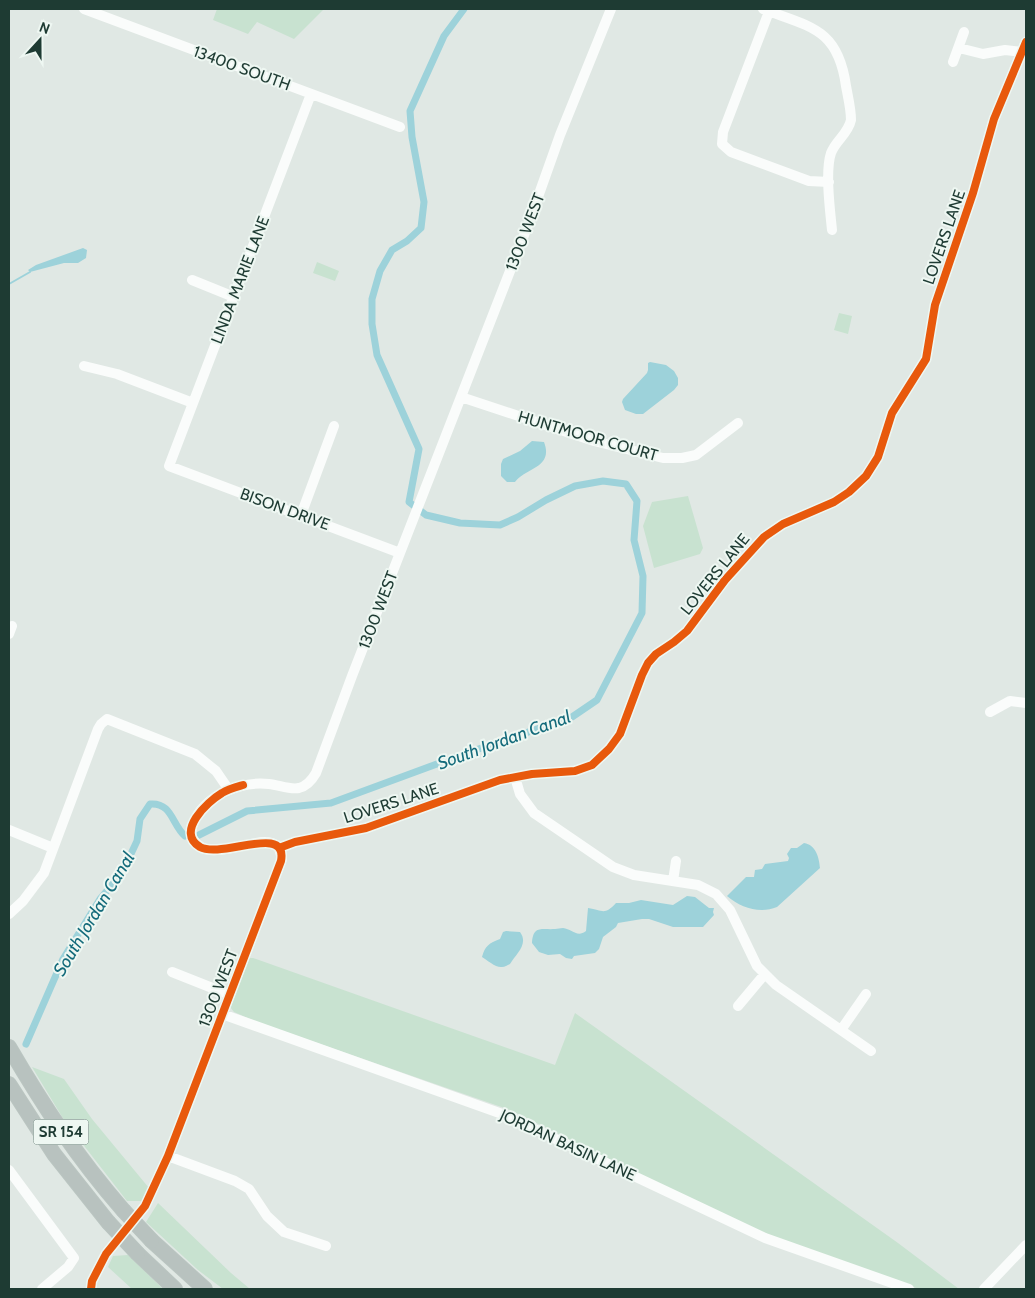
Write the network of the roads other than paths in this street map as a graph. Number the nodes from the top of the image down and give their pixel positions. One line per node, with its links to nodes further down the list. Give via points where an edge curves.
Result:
1 (611, 9): 15 (street, 1300 WEST)
2 (91, 10): 8 (street, 13400 SOUTH)
3 (767, 10): 10 (street, via 818,31 841,60 851,120 848,130 831,153); 10 (street, via 723,132 722,144 731,152 809,181)
4 (964, 32): 6 (street)
5 (1024, 47): 6 (street, via 983,54); 24 (street, LOVERS LANE, via 994,119 935,305 926,359 892,413 873,468 842,497 776,528 758,544 687,631 648,663 620,734 598,760 575,771)
6 (959, 48): 7 (street)
7 (953, 62)
8 (311, 94): 9 (street, 13400 SOUTH); 13 (street, LINDA MARIE LANE)
9 (400, 127)
10 (829, 182): 11 (street)
11 (832, 230)
12 (192, 280): 13 (street)
13 (234, 297): 16 (street, LINDA MARIE LANE)
14 (84, 366): 16 (street, via 117,374)
15 (461, 397): 17 (street, HUNTMOOR COURT, via 594,441 663,458 696,455); 21 (street, 1300 WEST)
16 (193, 403): 19 (street, LINDA MARIE LANE)
17 (738, 424)
18 (334, 426): 20 (street)
19 (169, 466): 20 (street, BISON DRIVE)
20 (301, 515): 21 (street, BISON DRIVE)
21 (400, 553): 25 (street, 1300 WEST, via 313,778 298,788 258,783)
22 (1026, 703): 23 (street, via 1010,701)
23 (990, 712)
24 (515, 777): 28 (street, LOVERS LANE, via 366,828); 30 (street, via 523,799 534,813 607,864 634,875)
25 (229, 790): 27 (street, via 216,771 195,754 107,719 98,729); 28 (street, 1300 WEST, via 197,815 191,830 194,842 210,850 265,842)
26 (9, 830): 27 (street)
27 (53, 848): 31 (street, via 44,873)
28 (279, 848): 35 (street, 1300 WEST, via 281,861)
29 (676, 861): 30 (street)
30 (673, 881): 33 (street, via 698,885 722,899)
31 (9, 914)
32 (172, 972): 35 (street)
33 (764, 975): 36 (street); 38 (street)
34 (866, 994): 38 (street)
35 (230, 995): 37 (street, 1300 WEST)
36 (738, 1006)
37 (222, 1014): 42 (street, 1300 WEST); 50 (street, JORDAN BASIN LANE, via 505,1115 765,1238)
38 (841, 1030): 40 (street)
39 (9, 1047): 49 (highway, SR 154, bridge, via 80,1159 152,1241)
40 (872, 1051)
41 (9, 1084): 48 (highway, SR 154, bridge, via 54,1154 108,1222)
42 (168, 1156): 45 (street, via 235,1181 249,1189 267,1216 284,1232); 47 (street, 1300 WEST, via 145,1206 106,1254)
43 (9, 1170): 46 (street, via 74,1258)
44 (1026, 1245): 51 (street)
45 (326, 1246)
46 (42, 1289)
47 (91, 1289)
48 (175, 1289)
49 (205, 1289)
50 (908, 1289)
51 (984, 1289)

